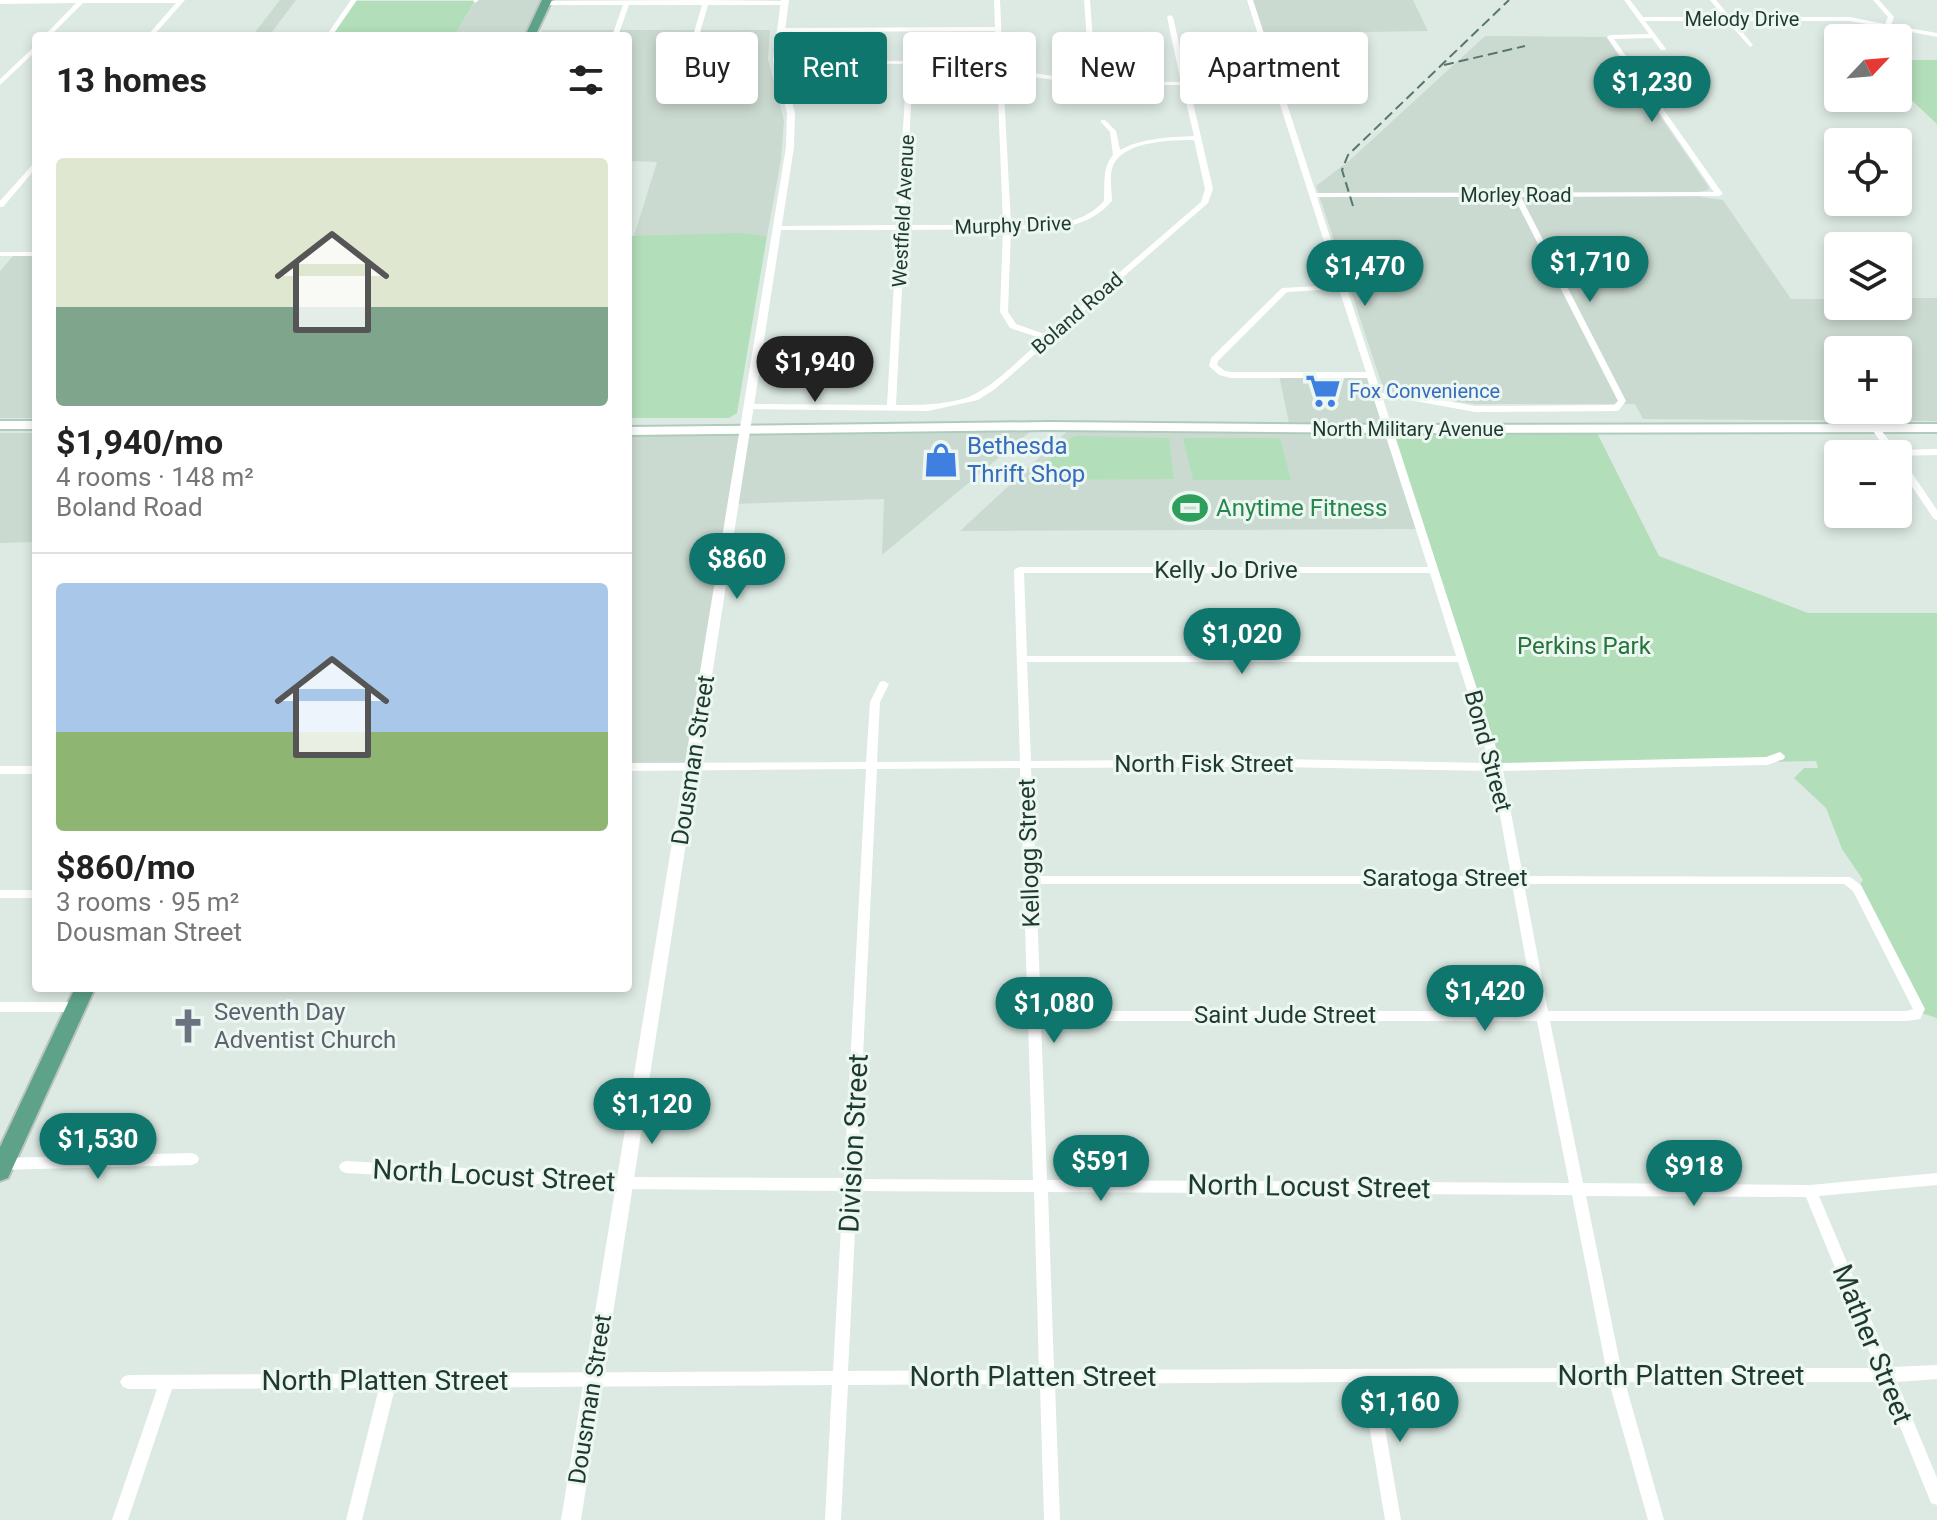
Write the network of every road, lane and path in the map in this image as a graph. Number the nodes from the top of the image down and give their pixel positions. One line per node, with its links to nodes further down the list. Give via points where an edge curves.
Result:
1 (181, 0): 12 (street); 24 (street)
2 (354, 0): 25 (street)
3 (997, 0): 20 (street)
4 (1087, 0): 30 (street)
5 (1250, 0): 31 (street, Bond Street)
6 (1627, 0): 16 (street)
7 (1713, 0): 17 (street)
8 (1876, 0): 19 (street, via 1890,14)
9 (706, 1): 10 (street); 14 (street); 28 (street)
10 (785, 1): 21 (street, Dousman Street)
11 (0, 2): 12 (street)
12 (81, 2): 23 (street)
13 (546, 2): 14 (street); 26 (main road)
14 (627, 3): 27 (street)
15 (1170, 17): 37 (street, Boland Road)
16 (1642, 19): 17 (street, Melody Drive); 33 (street)
17 (1729, 19): 18 (street, Melody Drive, via 1850,19); 34 (street)
18 (1878, 24)
19 (1889, 24)
20 (998, 29): 21 (street); 29 (street)
21 (780, 30)
22 (1912, 30): 32 (street, Melody Drive)
23 (51, 32)
24 (153, 32)
25 (332, 32)
26 (532, 32)
27 (616, 32)
28 (697, 32)
29 (998, 32)
30 (1089, 32)
31 (1260, 32)
32 (1937, 35)
33 (1653, 36): 35 (street); 49 (street, Morley Road, via 1610,37 1719,194)
34 (1750, 45)
35 (1663, 49)
36 (32, 51): 38 (street)
37 (1180, 62)
38 (0, 83)
39 (787, 104): 52 (street, Dousman Street, via 792,127)
40 (908, 104): 53 (street, Westfield Avenue)
41 (1002, 104): 51 (street)
42 (1190, 104): 45 (street, Boland Road)
43 (1283, 104): 48 (street, Bond Street)
44 (1103, 121): 46 (street, via 1113,131)
45 (1198, 138): 46 (street, via 1150,142); 57 (street, Boland Road, via 1209,189 1204,203)
46 (1117, 156): 51 (street, Murphy Drive, via 1110,163 1108,201 1091,217 1057,227)
47 (32, 168): 50 (street)
48 (1312, 195): 49 (street, Morley Road); 56 (street, Bond Street)
49 (1517, 195): 59 (street, via 1622,401 1616,408 1475,409)
50 (1, 202)
51 (1007, 227): 53 (street, Murphy Drive); 57 (street, via 1005,318)
52 (778, 228): 53 (street, Murphy Drive); 61 (street, Dousman Street)
53 (903, 228): 60 (street, Westfield Avenue)
54 (0, 254): 55 (street)
55 (32, 254)
56 (1341, 287): 58 (street, Bond Street); 58 (street, via 1285,290 1213,366 1231,375)
57 (1049, 338): 60 (street, Boland Road, via 975,398)
58 (1370, 375): 59 (street, Bond Street)
59 (1377, 396): 67 (street, Bond Street)
60 (891, 409): 61 (street, Boland Road)
61 (748, 419): 62 (main road, North Military Avenue); 67 (main road, North Military Avenue, via 879,427); 68 (main road, North Military Avenue); 84 (street, Dousman Street)
62 (632, 421)
63 (0, 425): 64 (main road)
64 (32, 425)
65 (1875, 428): 66 (main road, North Military Avenue); 67 (main road, North Military Avenue); 71 (street)
66 (1937, 428)
67 (1389, 429): 77 (street, Bond Street)
68 (632, 431)
69 (0, 433): 70 (main road)
70 (32, 433)
71 (1884, 440)
72 (1937, 452): 73 (street)
73 (1912, 453)
74 (1912, 480): 75 (street)
75 (1937, 517)
76 (1019, 570): 77 (street, Kelly Jo Drive); 78 (street, Kellogg Street)
77 (1434, 570): 79 (street, Bond Street)
78 (1022, 659): 79 (street); 82 (street, Kellogg Street)
79 (1462, 659): 86 (street, Bond Street)
80 (884, 684): 83 (street, Division Street, via 875,702)
81 (1780, 756): 86 (street, North Fisk Street, via 1767,761)
82 (1026, 764): 83 (street, North Fisk Street); 86 (street, North Fisk Street); 90 (street, Kellogg Street)
83 (871, 765): 84 (street, North Fisk Street); 102 (street, Division Street)
84 (692, 766): 85 (street, North Fisk Street); 103 (street, Dousman Street)
85 (632, 767)
86 (1497, 767): 89 (street, Bond Street)
87 (0, 770): 88 (street)
88 (32, 770)
89 (1519, 878): 90 (street, Saratoga Street); 95 (street, Saratoga Street, via 1846,880 1857,888); 96 (street, Bond Street)
90 (1030, 880): 97 (street, Kellogg Street)
91 (0, 894): 92 (street)
92 (32, 894)
93 (81, 997): 94 (street); 99 (main road)
94 (0, 1007)
95 (1918, 1012): 96 (street, Saint Jude Street)
96 (1542, 1014): 97 (street, Saint Jude Street); 105 (street, Bond Street)
97 (1035, 1016): 104 (street, Kellogg Street)
98 (192, 1159): 99 (street)
99 (1, 1167)
100 (346, 1167): 103 (street, North Locust Street)
101 (1937, 1179): 106 (street, North Locust Street)
102 (851, 1182): 103 (street, North Locust Street); 104 (street, North Locust Street); 112 (street, Division Street)
103 (625, 1183): 113 (street, Dousman Street)
104 (1041, 1183): 105 (street, North Locust Street); 111 (street, Kellogg Street)
105 (1577, 1188): 106 (street, North Locust Street); 109 (street, Bond Street)
106 (1810, 1191): 110 (street, Mather Street)
107 (1937, 1372): 110 (street, North Platten Street)
108 (1368, 1375): 109 (street, North Platten Street); 111 (street, North Platten Street); 123 (street)
109 (1615, 1375): 110 (street, North Platten Street); 124 (street, Bond Street)
110 (1885, 1375): 117 (street, Mather Street)
111 (1048, 1376): 112 (street, North Platten Street); 122 (street, Kellogg Street)
112 (841, 1377): 113 (street, North Platten Street); 121 (street, Division Street)
113 (593, 1379): 114 (street, North Platten Street); 120 (street, Dousman Street)
114 (389, 1380): 116 (street, North Platten Street); 119 (street)
115 (128, 1382): 116 (street, North Platten Street)
116 (167, 1382): 118 (street)
117 (1937, 1497)
118 (120, 1520)
119 (354, 1520)
120 (571, 1520)
121 (833, 1520)
122 (1052, 1520)
123 (1393, 1520)
124 (1656, 1520)

